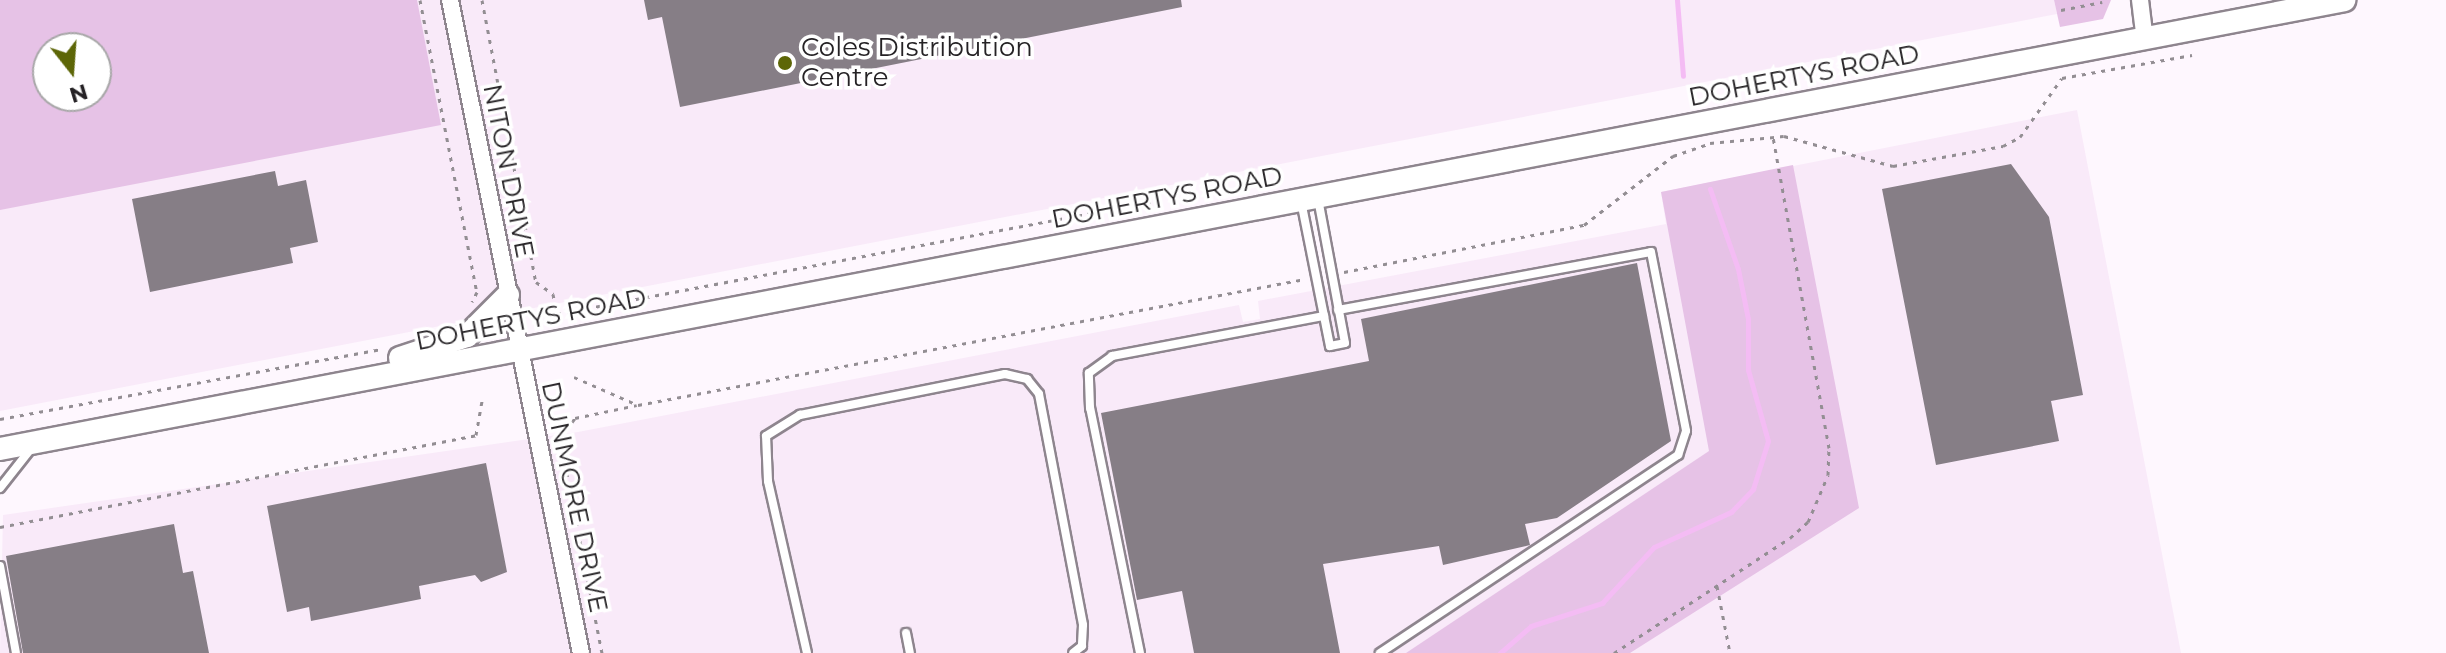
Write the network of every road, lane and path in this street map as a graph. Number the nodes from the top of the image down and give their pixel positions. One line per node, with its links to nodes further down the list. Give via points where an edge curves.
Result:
1 (420, 0): 17 (path, via 477,292)
2 (450, 0): 15 (street, NITON DRIVE)
3 (482, 0): 11 (path, via 536,282 553,294 557,314)
4 (2140, 0): 8 (street)
5 (2344, 0): 8 (main road, DOHERTYS ROAD)
6 (2102, 2): 7 (path)
7 (2061, 10)
8 (2145, 38): 12 (main road, DOHERTYS ROAD)
9 (2192, 55): 10 (path, via 2062,78 2020,137 2003,146 1893,166)
10 (1773, 136): 13 (path, via 1693,147 1584,225); 31 (path, via 1829,448 1828,475 1808,522)
11 (1160, 200)
12 (1310, 200): 13 (lane); 14 (lane); 20 (main road, DOHERTYS ROAD)
13 (1332, 274): 16 (lane)
14 (1316, 277): 18 (lane); 23 (path)
15 (508, 295): 20 (street, NITON DRIVE); 24 (main road, via 467,336 426,353 234,389)
16 (1338, 310): 18 (lane, via 1345,343 1330,346); 41 (lane, via 1651,252 1686,431 1678,455)
17 (465, 314)
18 (1324, 316): 40 (lane, via 1112,356 1089,373 1087,389)
19 (394, 346): 25 (path)
20 (519, 351): 24 (main road, DOHERTYS ROAD); 35 (street, DUNMORE DRIVE)
21 (574, 377): 23 (path)
22 (483, 397): 29 (path, via 476,435)
23 (638, 405): 36 (path, via 575,418 560,438)
24 (171, 416): 26 (main road, DOHERTYS ROAD)
25 (0, 419)
26 (39, 441): 27 (main road, DOHERTYS ROAD); 28 (lane)
27 (0, 449)
28 (0, 488)
29 (0, 527)
30 (0, 566): 34 (lane)
31 (1717, 586): 33 (path); 44 (path)
32 (906, 633): 38 (lane)
33 (1623, 647): 42 (path); 43 (path)
34 (16, 653)
35 (581, 653)
36 (602, 653)
37 (807, 653): 39 (lane, via 768,481 766,436 800,415 1005,374 1027,379 1039,394 1083,625 1082,646)
38 (910, 653)
39 (1073, 653)
40 (1140, 653)
41 (1380, 653)
42 (1614, 653)
43 (1624, 653)
44 (1730, 653)

